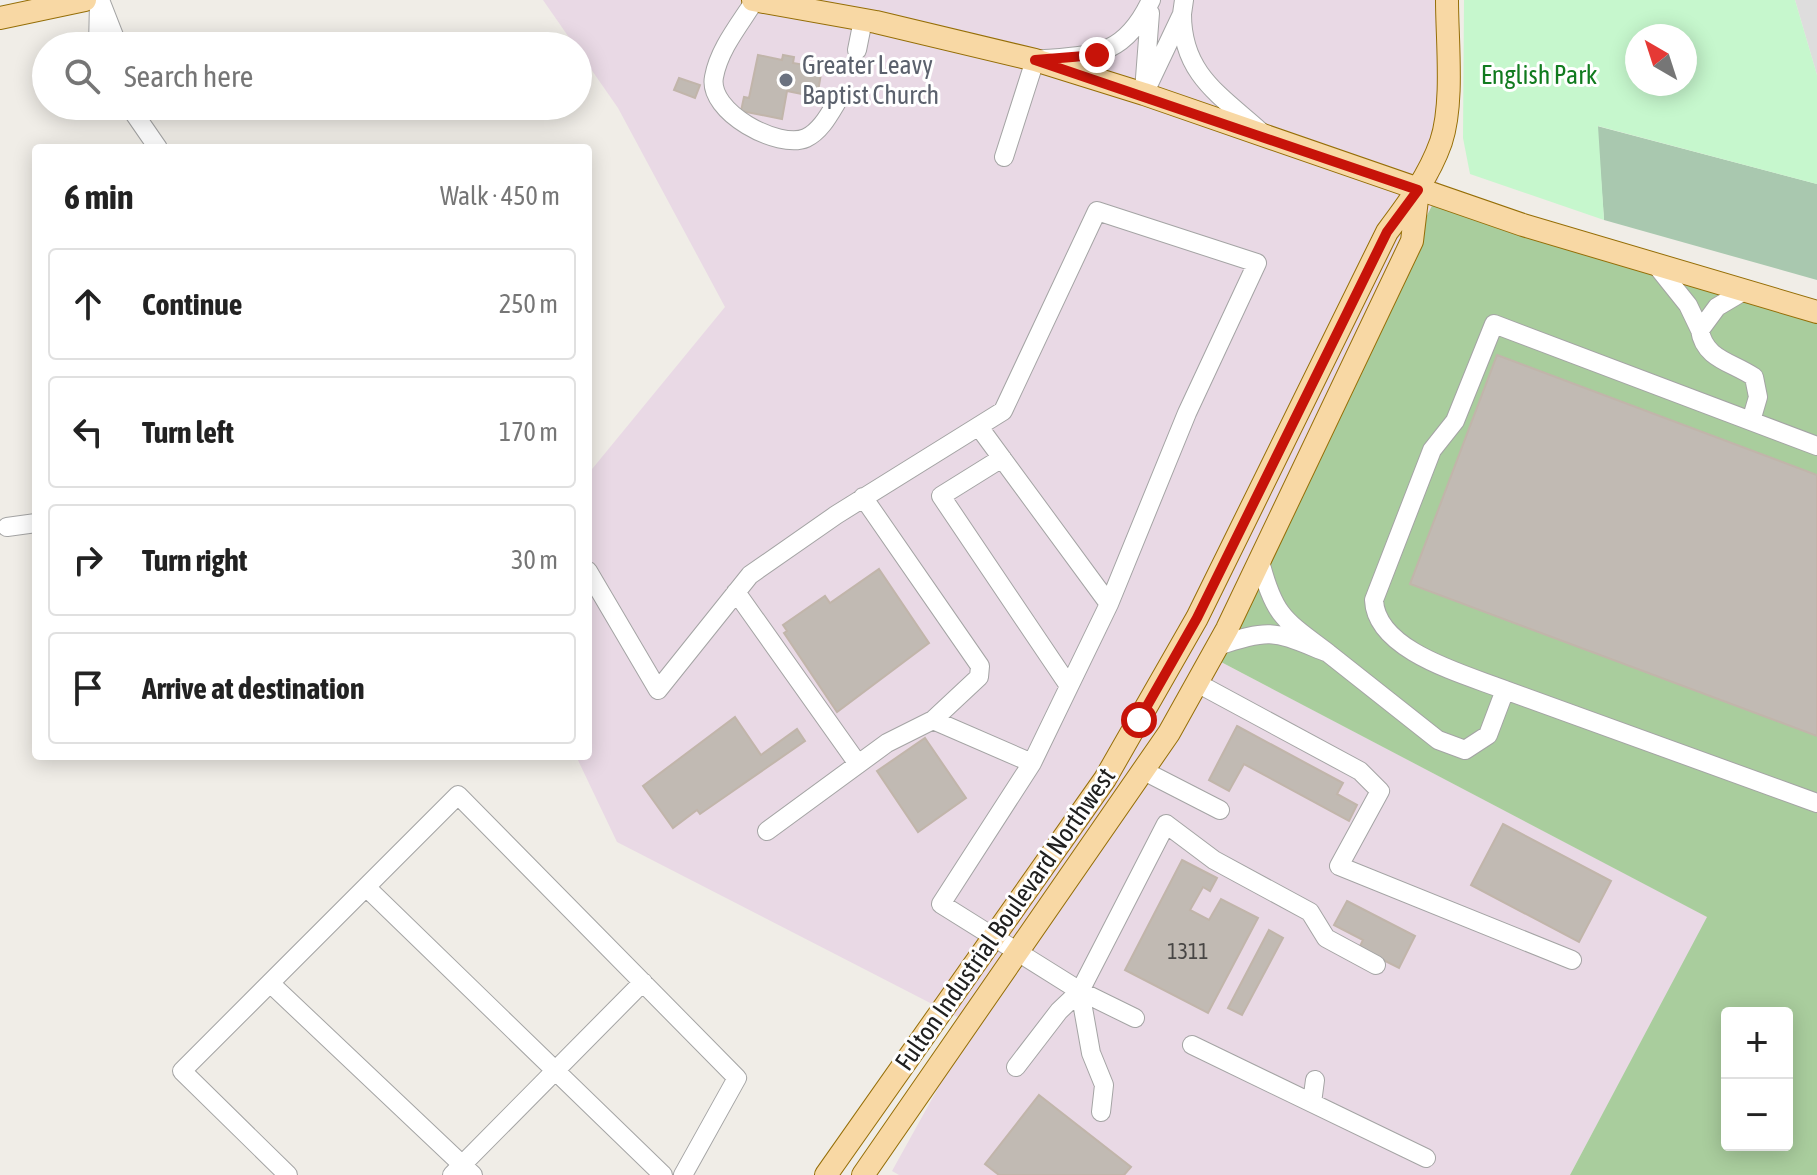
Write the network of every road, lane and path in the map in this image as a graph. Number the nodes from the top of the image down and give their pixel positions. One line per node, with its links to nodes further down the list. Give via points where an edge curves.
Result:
1 (85, 0): 7 (main road)
2 (99, 0): 9 (street); 10 (street)
3 (754, 0): 8 (main road); 14 (street, via 720,44 709,76 728,114 765,132 805,139)
4 (1151, 0): 12 (street, via 1133,32 1109,51); 13 (street)
5 (1447, 0): 19 (main road, Fulton Industrial Boulevard Northwest, via 1441,140)
6 (1183, 7): 13 (street); 16 (street, via 1184,47 1193,67)
7 (0, 18)
8 (863, 20): 11 (street); 12 (main road)
9 (98, 32)
10 (112, 32)
11 (857, 50)
12 (1035, 60): 13 (main road); 18 (street)
13 (1144, 94): 16 (main road)
14 (838, 100)
15 (139, 120): 17 (street)
16 (1264, 135): 19 (main road)
17 (155, 144)
18 (1004, 157)
19 (1418, 190): 20 (main road); 31 (main road, Fulton Industrial Boulevard Northwest, via 1412,241); 48 (main road, Fulton Industrial Boulevard Northwest, via 1387,232 1154,695 1105,779)
20 (1656, 265): 21 (main road); 23 (street, via 1688,305)
21 (1744, 291): 22 (main road); 23 (street, via 1717,307)
22 (1817, 312)
23 (1700, 330): 24 (street, via 1713,356 1754,377 1758,397)
24 (1751, 421): 26 (street); 39 (street, via 1494,324 1455,421 1432,450 1374,600 1375,617 1388,634 1431,661)
25 (979, 427): 27 (street); 28 (street); 34 (street, via 1003,411 1097,211 1257,263 1187,413)
26 (1817, 446)
27 (1002, 458): 34 (street); 38 (street, via 941,496)
28 (863, 497): 33 (street, via 750,575); 40 (street, via 980,666 979,677)
29 (32, 524): 30 (street)
30 (7, 527)
31 (1260, 561): 35 (main road, Fulton Industrial Boulevard Northwest); 36 (street, via 1269,597 1282,618)
32 (592, 578): 33 (street, via 658,690)
33 (736, 592): 42 (street)
34 (1109, 604): 38 (street)
35 (1218, 646): 36 (street, via 1274,632); 37 (main road, Fulton Industrial Boulevard Northwest)
36 (1328, 653): 39 (street, via 1438,740 1465,750 1488,735)
37 (1197, 683): 43 (main road, Fulton Industrial Boulevard Northwest); 50 (street, via 1360,771 1380,791 1339,866)
38 (1069, 686): 41 (street)
39 (1505, 690): 44 (street)
40 (933, 720): 41 (street); 42 (street)
41 (1032, 763): 48 (street, via 941,904)
42 (858, 764): 46 (street)
43 (1144, 771): 45 (street); 49 (main road, Fulton Industrial Boulevard Northwest)
44 (1817, 803)
45 (1220, 810)
46 (767, 831)
47 (366, 887): 52 (street, via 458,795); 53 (street); 58 (street)
48 (992, 937): 49 (street); 67 (main road, Fulton Industrial Boulevard Northwest)
49 (1019, 953): 54 (street); 68 (main road, Fulton Industrial Boulevard Northwest)
50 (1572, 960)
51 (1376, 965): 54 (street, via 1326,938 1310,912 1214,860 1166,824)
52 (643, 982): 58 (street); 66 (street, via 737,1078)
53 (270, 983): 63 (street); 64 (street, via 182,1071)
54 (1080, 991): 55 (street); 57 (street); 61 (street, via 1091,1053 1104,1085)
55 (1135, 1018)
56 (1192, 1045): 60 (street, via 1233,1057)
57 (1016, 1067)
58 (554, 1069): 63 (street); 65 (street)
59 (1315, 1080): 60 (street)
60 (1312, 1103): 62 (street)
61 (1101, 1112)
62 (1426, 1158)
63 (462, 1171)
64 (288, 1175)
65 (663, 1175)
66 (683, 1175)
67 (826, 1175)
68 (863, 1175)

